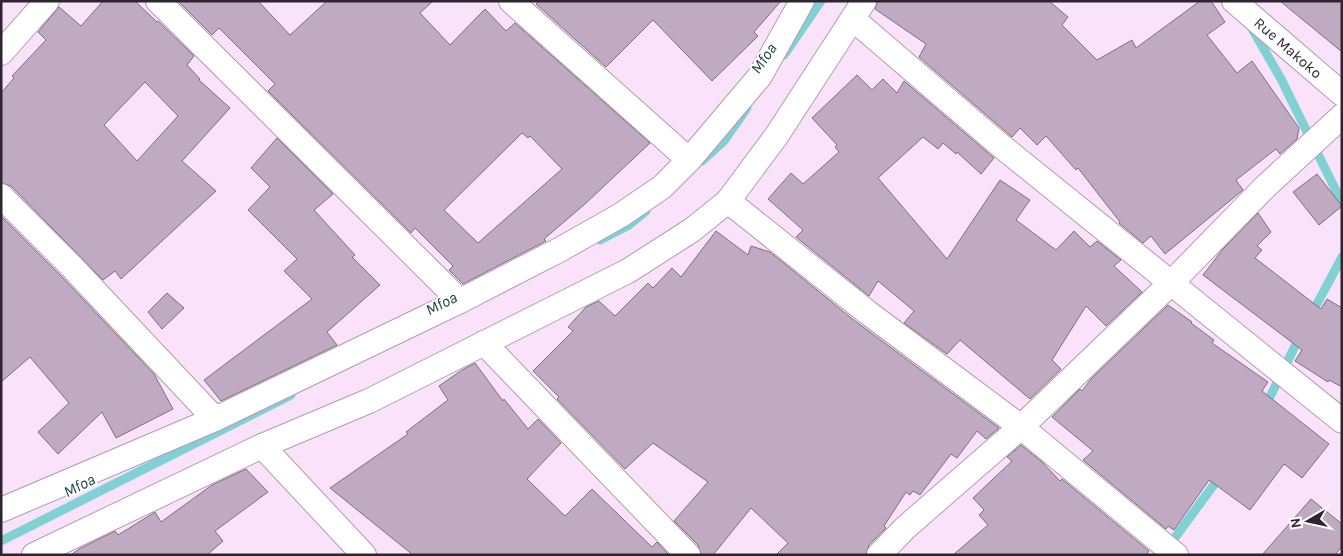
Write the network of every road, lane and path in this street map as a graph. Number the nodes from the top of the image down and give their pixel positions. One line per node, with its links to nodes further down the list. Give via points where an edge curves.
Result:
1 (47, 1): 7 (street)
2 (158, 1): 14 (street)
3 (511, 1): 10 (street)
4 (802, 1): 10 (street, via 760,76)
5 (1234, 1): 8 (street, Rue Makoko)
6 (859, 10): 12 (street, via 777,135); 13 (street, via 1000,144)
7 (1, 53)
8 (1342, 94)
9 (1342, 116): 13 (street, via 1265,187)
10 (689, 160): 14 (street, via 662,187 621,215)
11 (1, 196): 16 (street)
12 (728, 201): 15 (street, via 692,230 628,271); 18 (street)
13 (1171, 283): 17 (street); 18 (street)
14 (460, 301): 16 (street)
15 (484, 344): 19 (street, via 369,401); 23 (street)
16 (215, 419): 20 (street)
17 (1342, 421)
18 (1021, 427): 24 (street, via 905,528); 25 (street)
19 (262, 446): 21 (street); 22 (street)
20 (1, 510)
21 (34, 555)
22 (364, 555)
23 (688, 555)
24 (879, 555)
25 (1176, 555)

